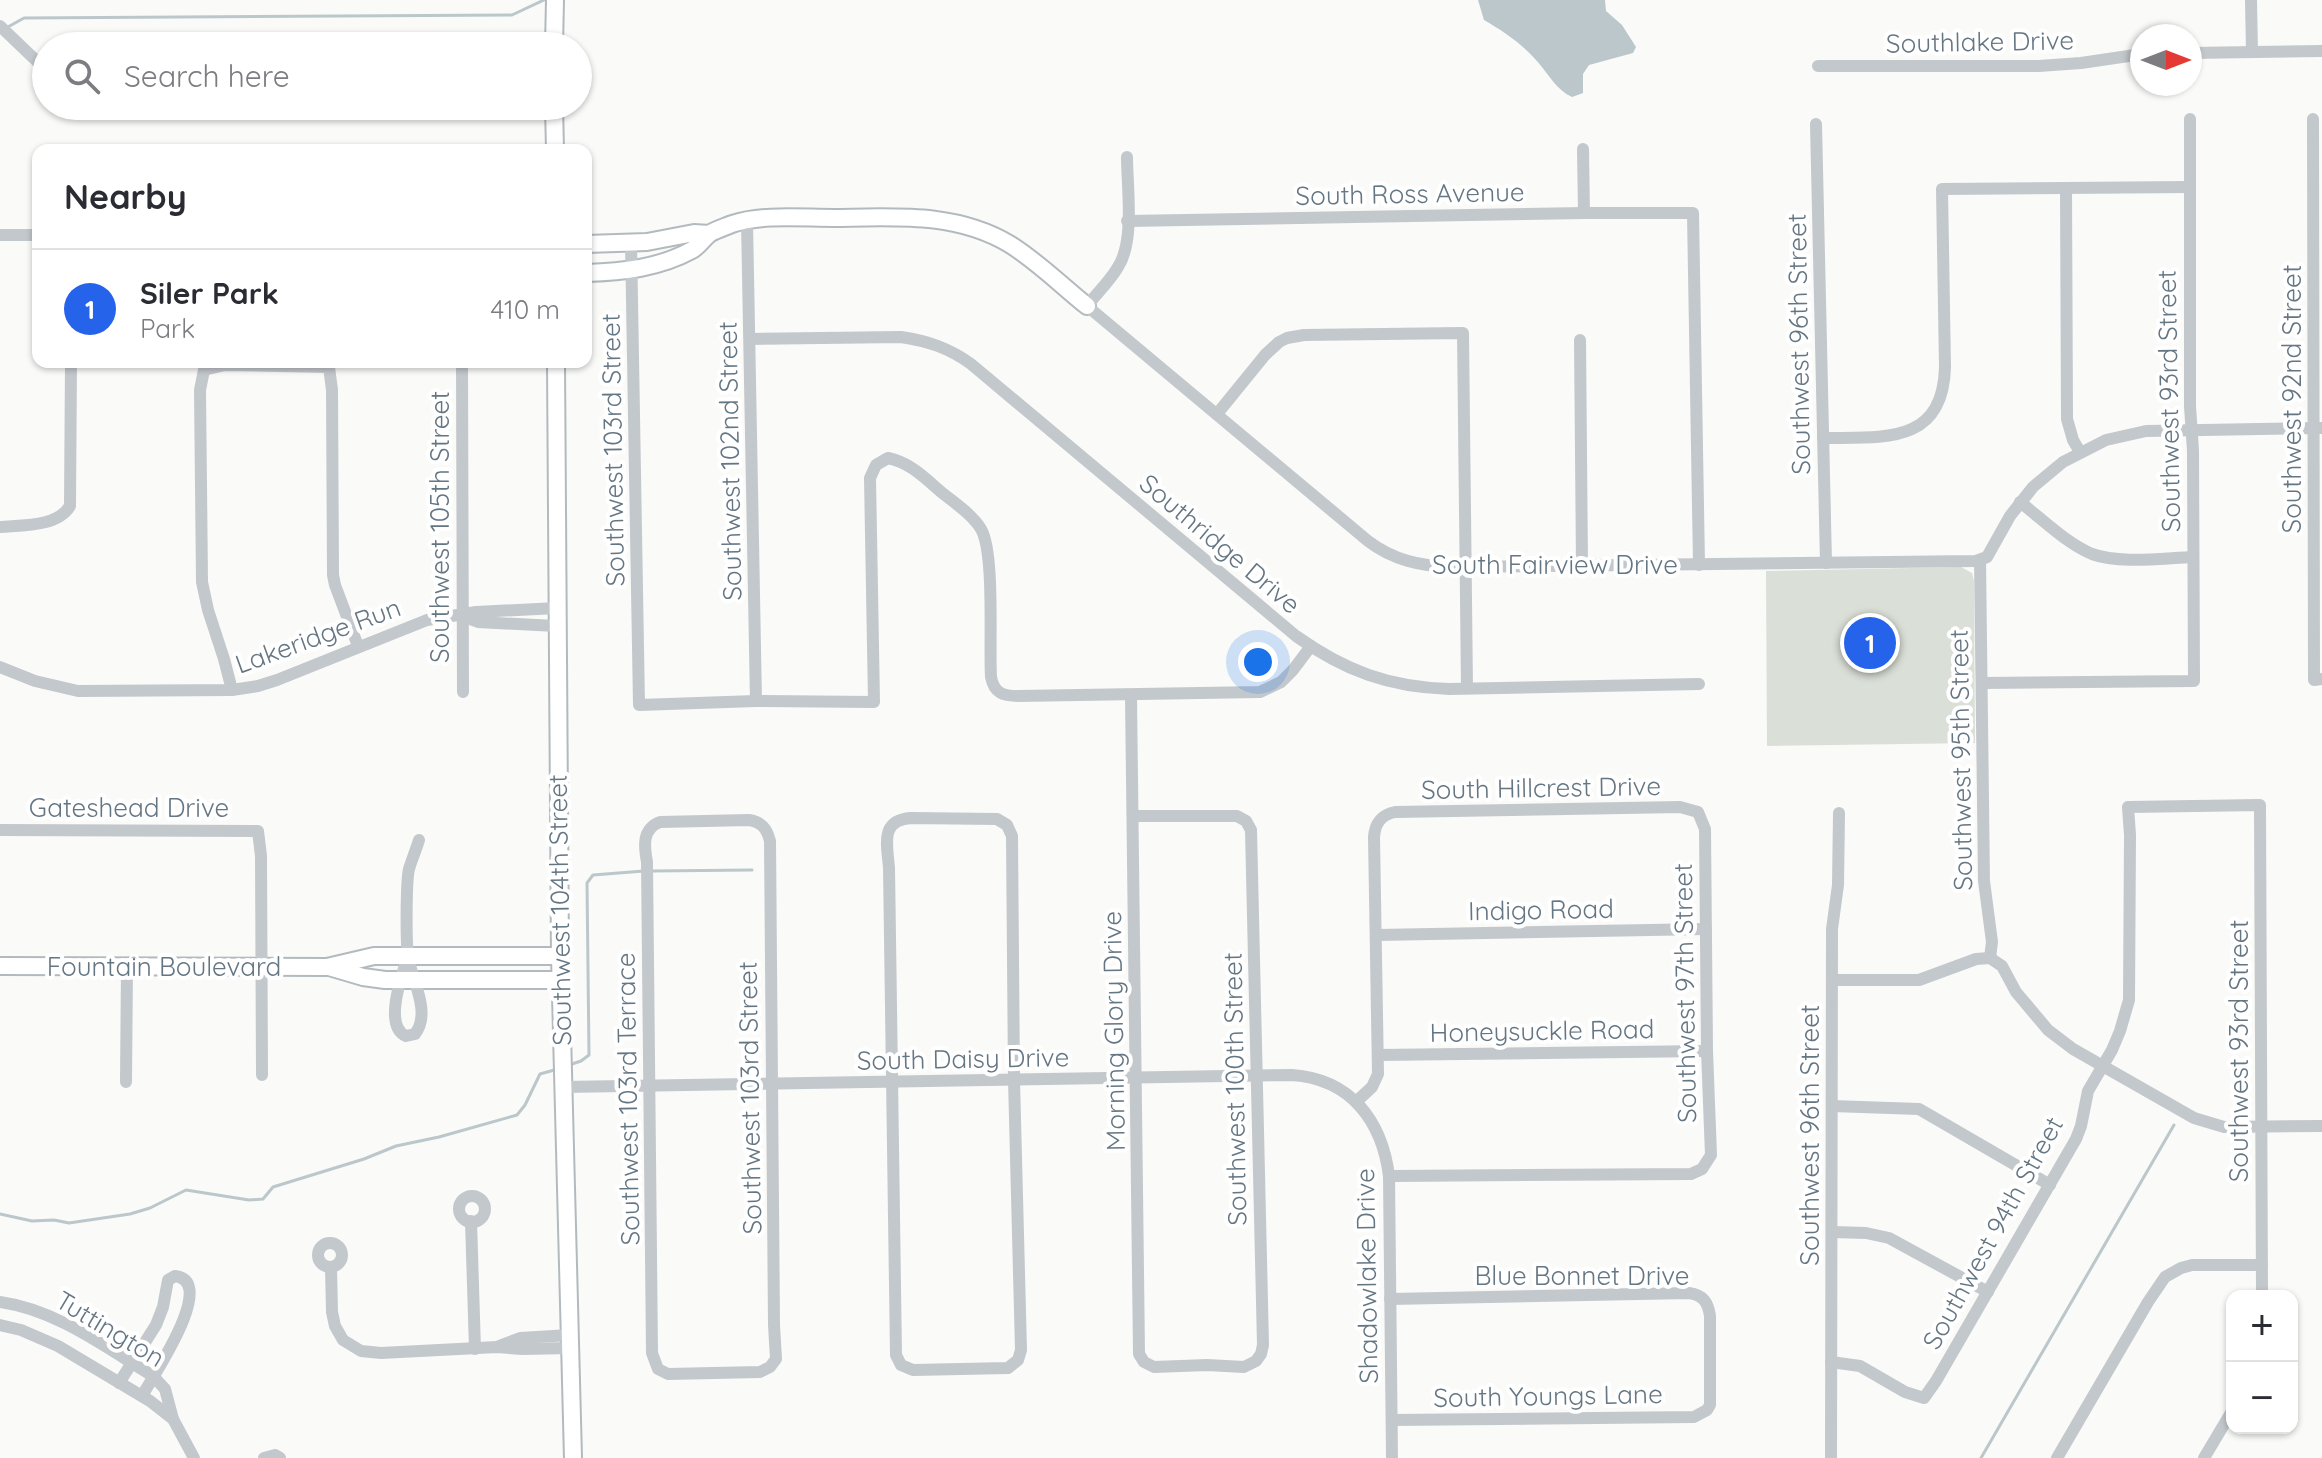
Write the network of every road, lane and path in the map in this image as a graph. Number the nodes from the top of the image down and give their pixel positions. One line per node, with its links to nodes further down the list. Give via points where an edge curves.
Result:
1 (2251, 0): 6 (street)
2 (555, 6): 4 (street)
3 (0, 26): 9 (street)
4 (554, 32)
5 (2322, 51): 6 (street)
6 (2252, 52): 7 (street)
7 (2202, 53)
8 (2130, 56): 10 (street, Southlake Drive, via 2039,66)
9 (32, 57)
10 (1818, 66)
11 (2190, 119): 18 (street, Southwest 93rd Street)
12 (2313, 119): 39 (street, Southwest 92nd Street)
13 (554, 120): 15 (street)
14 (1816, 124): 41 (street, Southwest 96th Street)
15 (555, 144)
16 (1583, 149): 20 (street)
17 (1127, 157): 22 (street)
18 (2189, 187): 19 (street); 40 (street, Southwest 93rd Street)
19 (2066, 189): 41 (street, via 1942,189 1945,367 1939,402 1924,421 1899,435); 42 (street, via 2067,419)
20 (1584, 213): 22 (street, South Ross Avenue); 49 (street, South Ross Avenue, via 1693,213)
21 (747, 221): 23 (street, South Fairview Drive); 30 (street, South Fairview Drive, via 949,221 1011,245); 31 (street, Southwest 102nd Street)
22 (1127, 221): 30 (street, via 1119,267)
23 (709, 234): 26 (street, South Fairview Drive); 28 (street, South Fairview Drive, via 684,254)
24 (0, 235): 25 (street)
25 (32, 235)
26 (631, 242): 27 (street, South Fairview Drive); 28 (street, Southwest 103rd Street)
27 (592, 244)
28 (631, 270): 29 (street, South Fairview Drive); 64 (street, Southwest 103rd Street, via 639,705)
29 (592, 273)
30 (1087, 306): 38 (street, South Fairview Drive)
31 (750, 339): 55 (street, Southridge Drive, via 901,337 951,351); 64 (street, Southwest 102nd Street)
32 (1580, 340): 48 (street)
33 (71, 368): 44 (street, via 70,506 59,518)
34 (212, 368): 61 (street, via 204,370 200,390 202,582)
35 (329, 368): 54 (street, via 333,575)
36 (462, 368): 52 (street, Southwest 105th Street)
37 (556, 368): 51 (street, Southwest 104th Street)
38 (1217, 414): 50 (street, South Fairview Drive, via 1385,552 1412,563); 50 (street, via 1265,355 1287,338 1463,333)
39 (2318, 428): 40 (street); 57 (street, Southwest 92nd Street)
40 (2192, 430): 42 (street, via 2119,436); 45 (street, Southwest 93rd Street)
41 (1823, 438): 47 (street, Southwest 96th Street)
42 (2080, 452): 43 (street, via 2052,470)
43 (2020, 502): 45 (street, via 2096,555); 46 (street, via 1987,557)
44 (0, 527)
45 (2193, 557): 58 (street, Southwest 93rd Street, via 2194,681)
46 (1980, 560): 47 (street, South Fairview Drive); 58 (street, Southwest 95th Street)
47 (1826, 563): 49 (street, South Fairview Drive)
48 (1582, 565): 49 (street, South Fairview Drive); 50 (street, South Fairview Drive)
49 (1699, 565)
50 (1465, 566): 60 (street)
51 (557, 608): 52 (street, Lakeridge Run); 53 (street, Southwest 104th Street)
52 (462, 616): 53 (street, Lakeridge Run, via 478,622); 54 (street, Lakeridge Run, via 427,620); 62 (street, Southwest 105th Street)
53 (556, 626): 75 (street, Southwest 104th Street)
54 (358, 646): 61 (street, Lakeridge Run, via 277,680)
55 (1311, 646): 60 (street, Southridge Drive, via 1343,666 1389,682); 63 (street, via 1269,690)
56 (0, 667): 61 (street, Lakeridge Run, via 78,691)
57 (2318, 680)
58 (1982, 683): 76 (street, Southwest 95th Street)
59 (1699, 684): 60 (street, Southridge Drive)
60 (1467, 688)
61 (232, 690)
62 (463, 692)
63 (1131, 696): 64 (street, via 998,692 991,677 988,553 982,530 906,465 888,458 876,465 870,478 874,702); 68 (street, Morning Glory Drive)
64 (756, 701)
65 (2128, 807): 86 (street, Southwest 94th Street, via 2129,1000); 99 (street, Southwest 93rd Street, via 2260,805)
66 (1839, 813): 83 (street, Southwest 96th Street)
67 (1700, 815): 72 (street, Southwest 97th Street, via 1705,829); 73 (street, South Hillcrest Drive, via 1680,807 1395,812 1381,818 1374,837)
68 (1133, 816): 88 (street, Southwest 100th Street, via 1237,816 1251,830); 89 (street, Morning Glory Drive)
69 (650, 828): 94 (street, Southwest 103rd Street, via 660,822 749,820 765,828 770,841); 95 (street, Southwest 103rd Terrace, via 644,840)
70 (0, 830): 79 (street, Gateshead Drive, via 258,831)
71 (419, 840): 74 (street, via 408,872)
72 (1706, 929): 73 (street, Indigo Road); 84 (street, Southwest 97th Street)
73 (1377, 935): 85 (street)
74 (408, 956): 75 (street, Fountain Boulevard); 80 (street, Fountain Boulevard, via 374,956); 81 (street)
75 (560, 956): 82 (street, Southwest 104th Street)
76 (1990, 958): 83 (street, via 1919,980); 86 (street, via 2002,966 2048,1030)
77 (0, 966): 78 (street, Fountain Boulevard)
78 (127, 967): 79 (street, Fountain Boulevard); 92 (street)
79 (262, 967): 80 (street, Fountain Boulevard); 87 (street)
80 (327, 967): 81 (street, Fountain Boulevard, via 371,979)
81 (408, 980): 82 (street, Fountain Boulevard)
82 (561, 980): 90 (street, Southwest 104th Street)
83 (1832, 980): 97 (street, Southwest 96th Street)
84 (1707, 1051): 85 (street, Honeysuckle Road); 100 (street, Southwest 97th Street, via 1711,1155 1691,1174)
85 (1378, 1055): 96 (street, via 1376,1079)
86 (2102, 1065): 99 (street, via 2206,1123); 101 (street, Southwest 94th Street, via 2088,1091 2076,1139)
87 (262, 1075)
88 (1257, 1076): 89 (street, South Daisy Drive); 96 (street, South Daisy Drive, via 1314,1078); 115 (street, Southwest 100th Street, via 1263,1345 1259,1358 1244,1367)
89 (1136, 1078): 91 (street, South Daisy Drive); 115 (street, Morning Glory Drive, via 1138,1347)
90 (563, 1080): 95 (street, South Daisy Drive); 111 (street, Southwest 104th Street)
91 (1014, 1080): 93 (street, South Daisy Drive); 93 (street, via 1009,828 987,818 911,818 894,823 887,842); 93 (street, via 1021,1350 1014,1365 1001,1369 913,1370 901,1365 895,1348)
92 (126, 1082)
93 (892, 1082): 94 (street, South Daisy Drive)
94 (771, 1084): 95 (street, South Daisy Drive); 116 (street, Southwest 103rd Street, via 777,1354 760,1372 671,1374)
95 (650, 1085): 116 (street, Southwest 103rd Terrace, via 652,1353)
96 (1357, 1101): 100 (street, Shadowlake Drive, via 1383,1144)
97 (1832, 1106): 101 (street, via 1919,1109); 103 (street, Southwest 96th Street)
98 (2322, 1126): 99 (street)
99 (2262, 1127): 104 (street, Southwest 93rd Street)
100 (1389, 1176): 108 (street, Shadowlake Drive)
101 (2050, 1185): 107 (street, Southwest 94th Street)
102 (471, 1221): 112 (street)
103 (1832, 1232): 107 (street, via 1889,1238); 113 (street, Southwest 96th Street)
104 (2262, 1265): 106 (street, Southwest 93rd Street); 130 (street, via 2192,1265 2165,1277)
105 (331, 1267): 112 (street, via 332,1318 343,1340 355,1348 381,1353)
106 (2262, 1290)
107 (1988, 1292): 113 (street, Southwest 94th Street, via 1924,1398 1860,1366)
108 (1390, 1299): 120 (street, Blue Bonnet Drive, via 1694,1294 1707,1302 1710,1316 1710,1399); 122 (street, Shadowlake Drive)
109 (0, 1302): 114 (street, Tuttington, via 52,1317)
110 (0, 1325): 118 (street, Tuttington, via 39,1337)
111 (570, 1342): 112 (street); 127 (street, Southwest 104th Street)
112 (475, 1349)
113 (1831, 1362): 129 (street, Southwest 96th Street)
114 (133, 1363): 117 (street, Tuttington); 117 (street, via 156,1325 168,1280 184,1278 184,1322); 118 (street)
115 (1146, 1364)
116 (658, 1369)
117 (153, 1376): 119 (street); 121 (street, Tuttington, via 165,1389)
118 (119, 1383): 119 (street, Tuttington)
119 (142, 1396): 121 (street, Tuttington)
120 (1704, 1412): 122 (street, South Youngs Lane, via 1689,1417)
121 (173, 1419): 124 (street, Tuttington)
122 (1392, 1420): 128 (street, Shadowlake Drive)
123 (2226, 1421): 131 (street)
124 (194, 1458)
125 (264, 1458): 126 (street)
126 (280, 1458)
127 (573, 1458)
128 (1392, 1458)
129 (1831, 1458)
130 (2057, 1458)
131 (2204, 1458)

